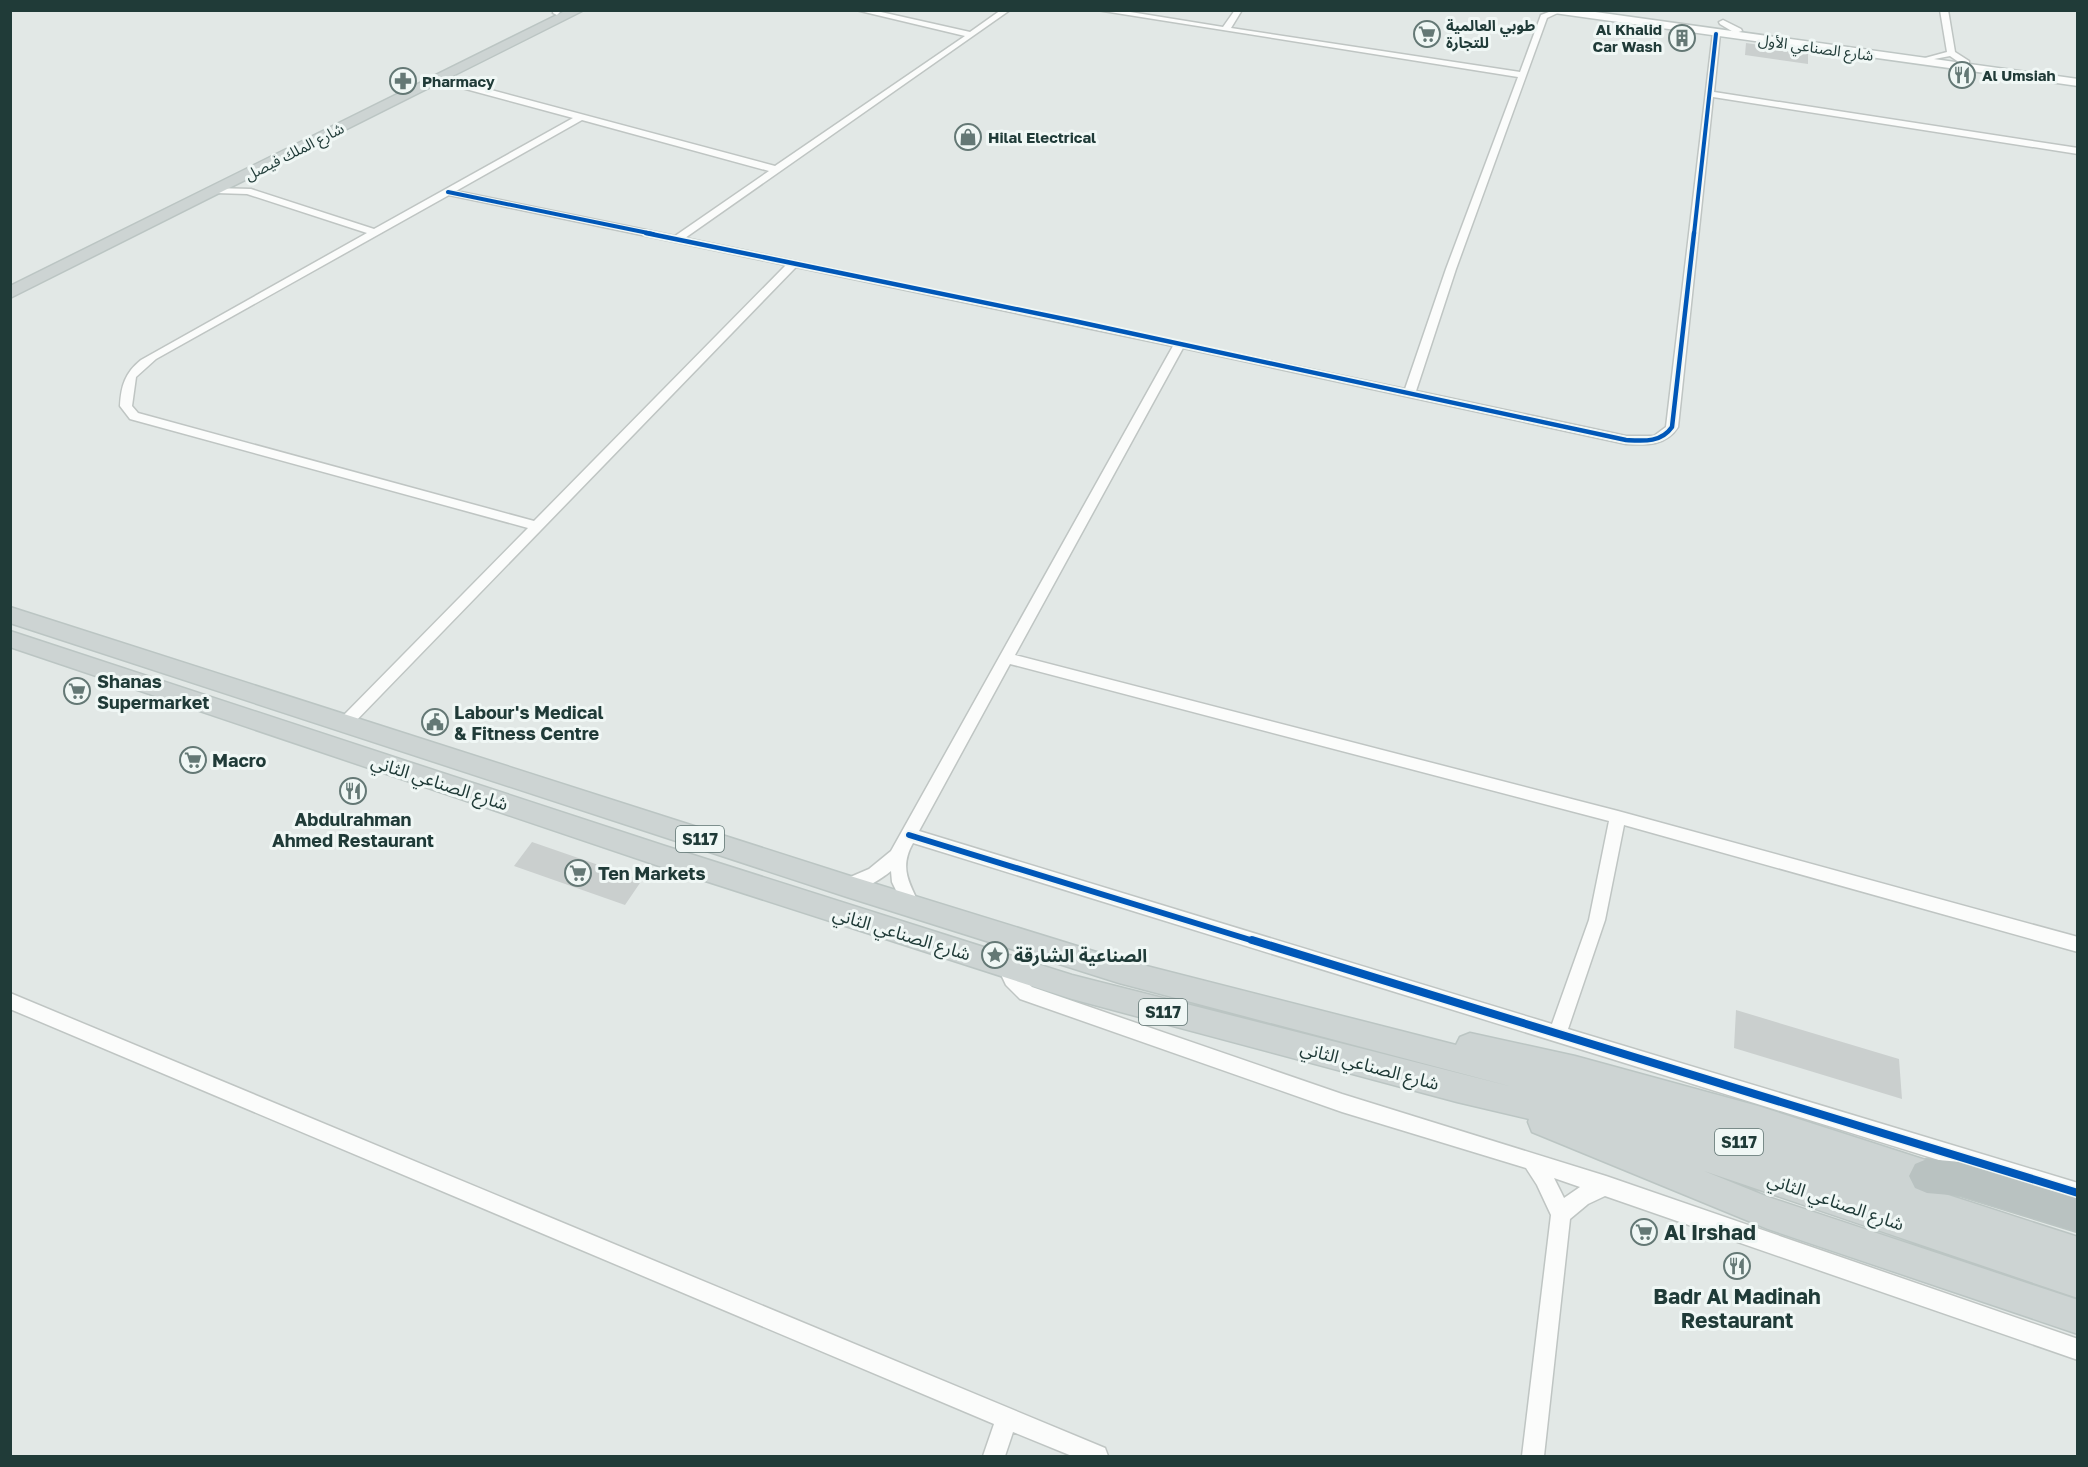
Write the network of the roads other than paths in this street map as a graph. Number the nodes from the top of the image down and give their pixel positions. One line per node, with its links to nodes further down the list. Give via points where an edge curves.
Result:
1 (578, 10): 19 (main road, شارع الملك فيصل)
2 (859, 10): 13 (street)
3 (1008, 10): 13 (street)
4 (1100, 10): 10 (street)
5 (1239, 10): 10 (street)
6 (1588, 10): 11 (main road, شارع الصناعي الأول)
7 (1944, 10): 14 (street)
8 (559, 11): 30 (main road, شارع الملك فيصل)
9 (1549, 12): 11 (main road, شارع الصناعي الأول); 17 (street)
10 (1225, 30): 17 (street)
11 (1711, 30): 12 (main road, شارع الصناعي الأول); 12 (street, via 1723,18); 20 (main road, شارع الصناعي الأول); 21 (street)
12 (1738, 31): 15 (main road, شارع الصناعي الأول)
13 (972, 35): 24 (street)
14 (1951, 53): 15 (street); 16 (street)
15 (1929, 58): 16 (main road, شارع الصناعي الأول)
16 (1966, 63): 18 (main road, شارع الصناعي الأول)
17 (1523, 75): 33 (street)
18 (2078, 78)
19 (439, 79): 22 (street); 25 (main road, شارع الملك فيصل)
20 (2078, 83)
21 (1710, 94): 23 (street); 33 (street, via 1672,427 1665,436 1651,441 1626,440)
22 (581, 117): 24 (street); 26 (street)
23 (2078, 150)
24 (778, 170): 28 (street)
25 (245, 184): 27 (street); 31 (main road, شارع الملك فيصل, via 216,190)
26 (448, 192): 27 (street); 28 (street)
27 (375, 232): 34 (street, via 145,362 126,384 127,410 140,418)
28 (677, 239): 29 (street)
29 (794, 263): 32 (street); 34 (street)
30 (10, 283)
31 (10, 293)
32 (1180, 344): 33 (street); 37 (street)
33 (1409, 394)
34 (537, 526): 38 (street)
35 (10, 615): 38 (main road, شارع الصناعي الثاني / S117)
36 (10, 639): 45 (main road, شارع الصناعي الثاني / S117)
37 (1007, 658): 39 (street); 40 (street)
38 (344, 724): 42 (main road, شارع الصناعي الثاني / S117)
39 (1618, 817): 44 (street); 47 (street, via 1597,920)
40 (909, 835): 41 (street); 47 (street)
41 (897, 856): 42 (street, via 875,874); 43 (street, via 900,882)
42 (847, 886): 43 (main road, شارع الصناعي الثاني / S117)
43 (912, 906): 48 (main road, شارع الصناعي الثاني / S117, via 1119,971)
44 (2078, 945)
45 (1006, 966): 49 (main road, شارع الصناعي الثاني / S117, via 1117,1000); 50 (street, via 1012,980 1026,993 1342,1103)
46 (10, 1001): 61 (street)
47 (1558, 1033): 53 (street)
48 (1396, 1041): 51 (main road, via 1480,1047 1575,1070 1758,1120); 57 (main road, شارع الصناعي الثاني / S117, via 1680,1122)
49 (1457, 1088): 58 (main road, شارع الصناعي الثاني / S117, via 1562,1113 1678,1148); 59 (main road, via 1768,1213)
50 (1532, 1161): 52 (street); 55 (street)
51 (1928, 1176): 54 (highway, via 1961,1179); 56 (main road)
52 (1606, 1186): 55 (street, via 1588,1192); 60 (street)
53 (2078, 1193)
54 (2078, 1214)
55 (1561, 1215): 64 (street)
56 (2078, 1225)
57 (2078, 1253)
58 (2078, 1282)
59 (2078, 1317)
60 (2078, 1350)
61 (1007, 1419): 62 (street); 63 (street)
62 (994, 1456)
63 (1097, 1456)
64 (1533, 1456)

